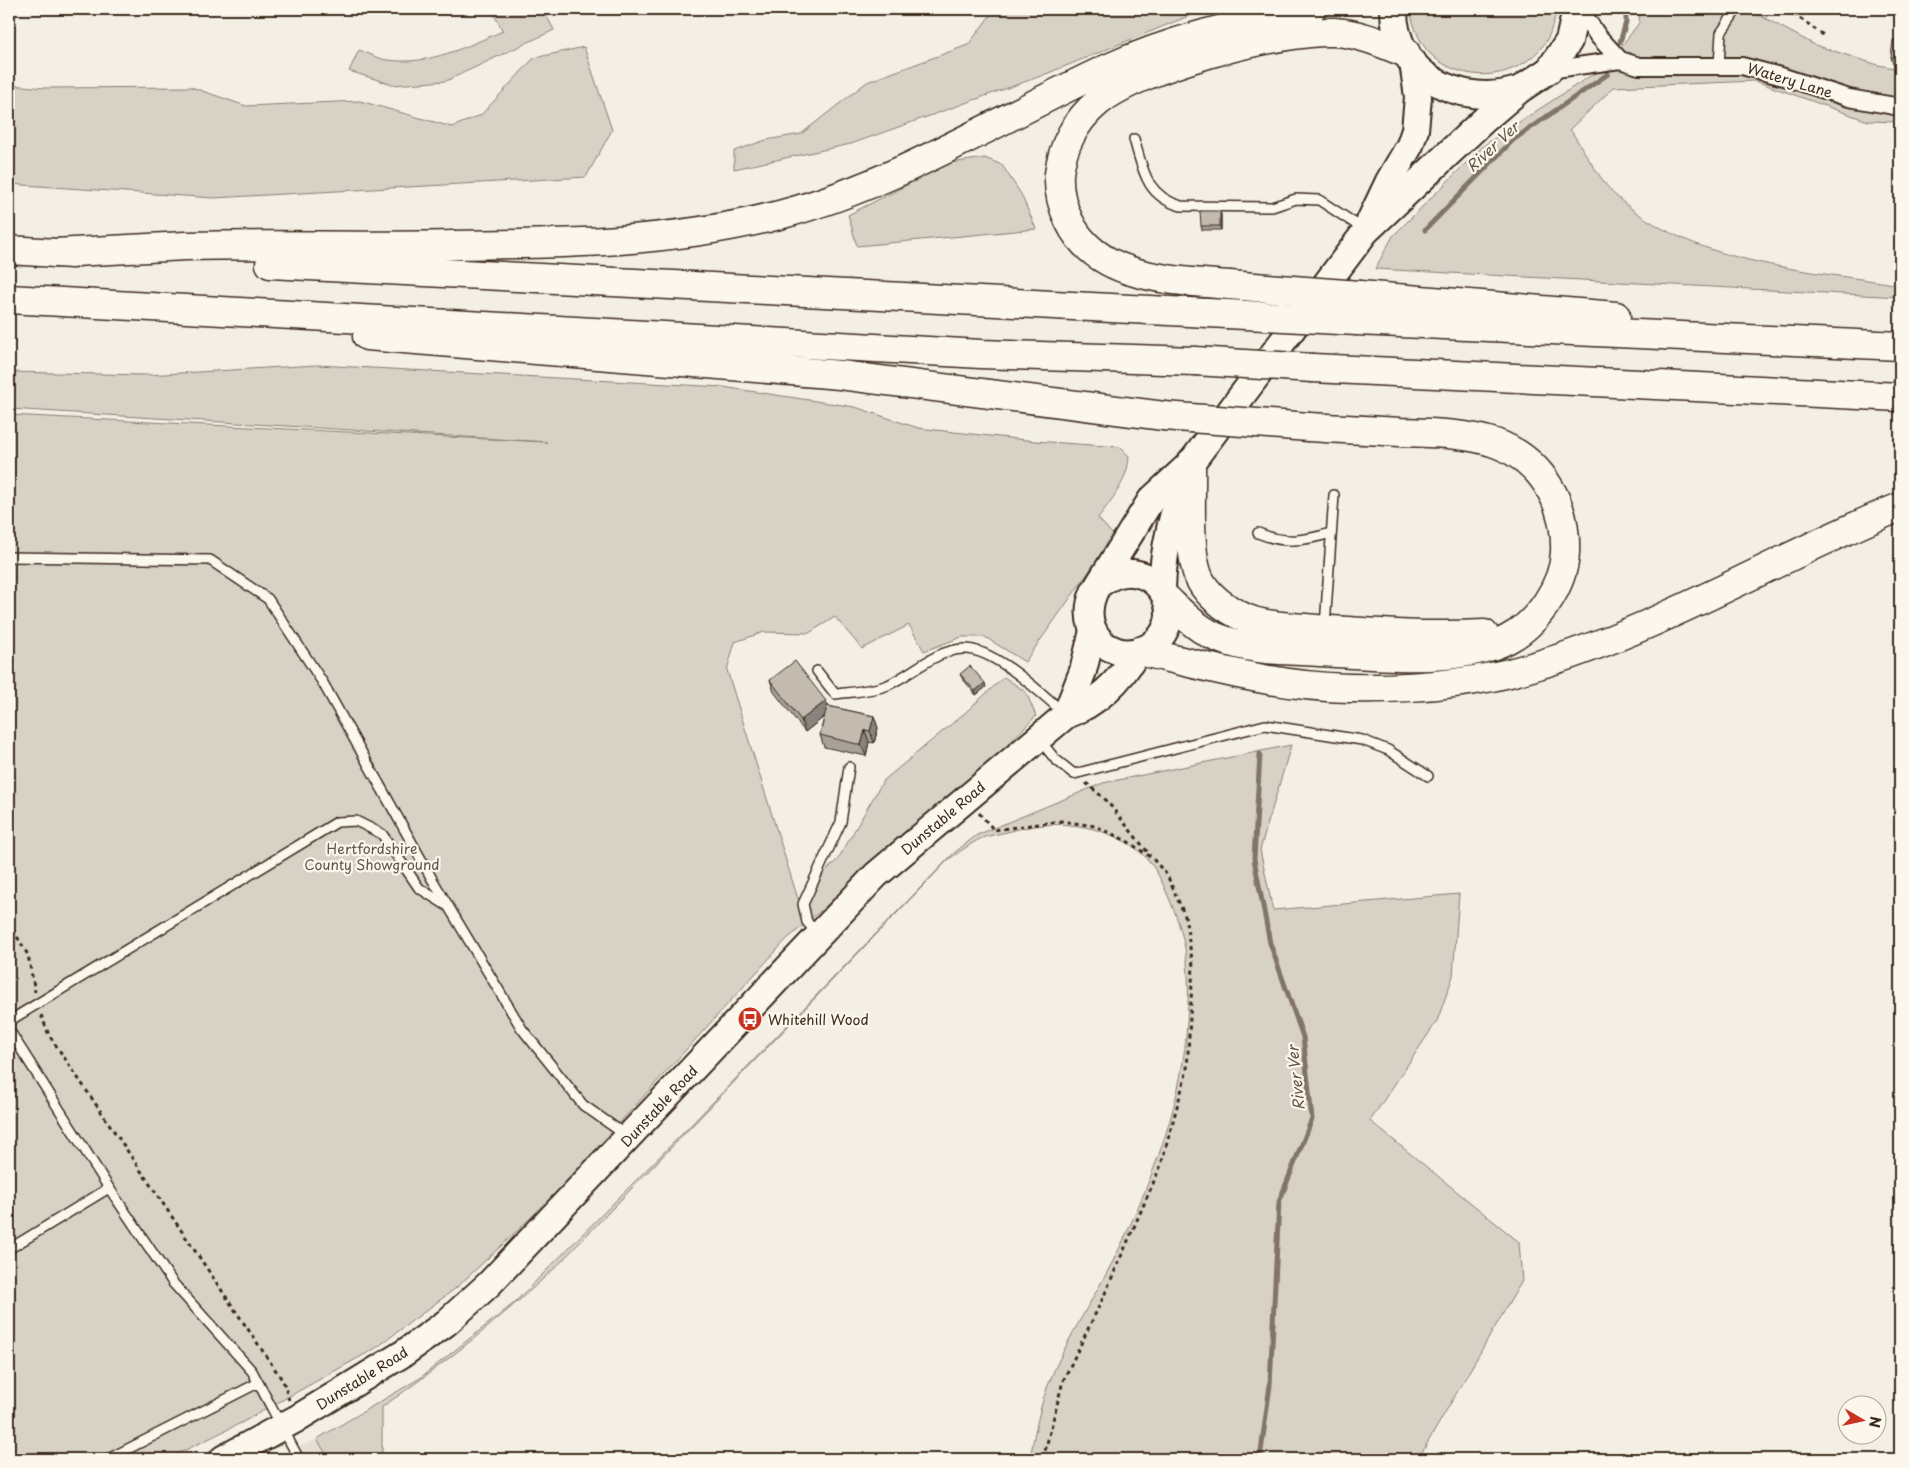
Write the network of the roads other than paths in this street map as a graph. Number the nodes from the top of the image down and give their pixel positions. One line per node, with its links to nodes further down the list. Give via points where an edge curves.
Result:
1 (1310, 9): 15 (highway, via 1228,26 1164,46 1104,70 921,162 864,187 782,214 711,230 657,238 578,242 357,247 187,246)
2 (1394, 9): 6 (main road, via 1400,39)
3 (1576, 9): 9 (main road, via 1569,41)
4 (1580, 9): 7 (street)
5 (1737, 9): 8 (lane, via 1721,33)
6 (1410, 57): 10 (main road, via 1437,83 1460,93 1487,96); 13 (main road, via 1418,97 1415,130); 17 (highway, bridge, via 1366,38 1334,32 1265,41 1205,56 1140,79 1107,95 1081,119 1066,145 1059,181 1065,213 1083,242 1098,256 1132,272)
7 (1620, 60): 8 (street, Watery Lane, via 1638,66); 9 (street)
8 (1720, 65): 11 (street, Watery Lane, via 1742,66 1849,98)
9 (1549, 70): 10 (main road)
10 (1519, 90): 13 (main road)
11 (1900, 107)
12 (1134, 139): 13 (lane, via 1143,170 1156,193 1168,202 1181,206 1272,208 1296,200 1319,200)
13 (1366, 231): 21 (main road)
14 (9, 250): 15 (highway)
15 (55, 253): 17 (highway, bridge, via 1227,314)
16 (9, 299): 20 (highway, bridge, via 981,354 1195,361); 29 (highway, bridge, via 318,332 840,375 1164,416 1474,438 1509,449 1532,465 1546,481 1563,520 1565,556 1560,576 1550,596)
17 (1358, 308): 18 (highway); 19 (highway)
18 (1900, 331)
19 (1900, 346)
20 (1900, 397)
21 (1191, 463): 27 (main road, via 1151,500); 28 (main road, via 1167,535 1162,562); 30 (highway, via 1192,553 1206,589 1218,601 1252,620)
22 (1334, 495): 25 (lane)
23 (1900, 507): 32 (highway, via 1635,629 1549,662 1512,672 1401,688 1334,688 1267,679)
24 (1258, 533): 25 (lane, via 1290,542)
25 (1331, 533): 30 (lane)
26 (9, 557): 38 (lane, via 210,560 268,599 323,683)
27 (1101, 583): 28 (main road, via 1118,574 1132,572 1148,577); 31 (main road, via 1089,607)
28 (1164, 594): 29 (highway, via 1196,627 1222,640 1248,646 1385,656 1444,654 1490,647); 32 (main road, via 1168,621 1163,634 1153,644)
29 (1526, 626): 30 (highway, via 1506,632 1464,635)
30 (1325, 629)
31 (1093, 630): 32 (main road, via 1110,648); 34 (main road, Dunstable Road, via 1083,671)
32 (1138, 651): 34 (main road, Dunstable Road, via 1126,670 1086,708)
33 (818, 671): 34 (lane, via 835,694 886,686 948,652 963,648 976,650 1022,677)
34 (1066, 715): 35 (main road, Dunstable Road)
35 (1039, 739): 37 (lane, via 1055,759 1074,774 1265,726 1362,740 1388,750); 39 (main road, Dunstable Road, via 876,875)
36 (849, 767): 39 (lane, via 841,822 803,904 807,922)
37 (1428, 776)
38 (448, 906): 40 (lane, via 418,888 382,834 356,821 337,822); 42 (lane, via 522,1029 583,1105)
39 (818, 934): 42 (main road, Dunstable Road)
40 (9, 1021)
41 (9, 1030): 43 (lane)
42 (630, 1138): 46 (main road, Dunstable Road, via 490,1284 446,1323 404,1353)
43 (109, 1188): 44 (lane); 45 (lane, via 173,1283 252,1371)
44 (9, 1249)
45 (258, 1383): 46 (lane); 47 (lane)
46 (288, 1422): 48 (main road, Dunstable Road); 49 (lane)
47 (108, 1459)
48 (223, 1459)
49 (298, 1459)

